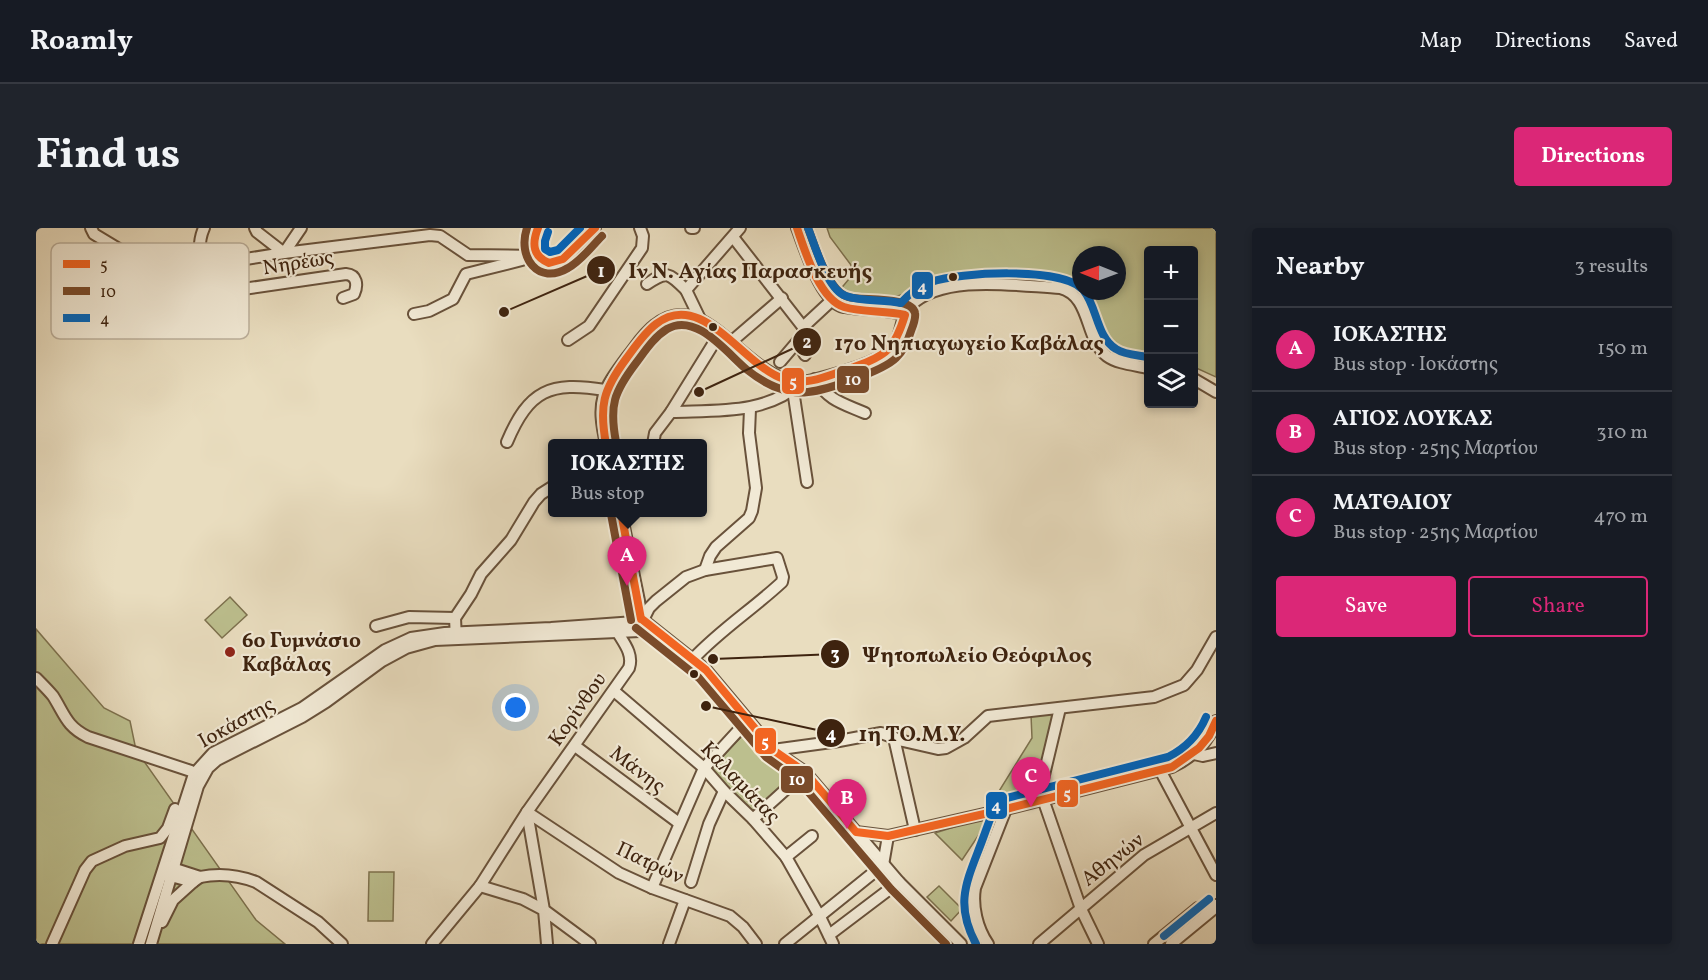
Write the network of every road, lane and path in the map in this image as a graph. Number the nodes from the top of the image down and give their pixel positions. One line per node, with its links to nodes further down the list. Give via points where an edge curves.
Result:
1 (91, 228): 11 (street)
2 (204, 228): 12 (street)
3 (255, 228): 13 (street)
4 (301, 228): 13 (street)
5 (538, 228): 14 (street, via 533,244)
6 (595, 228): 14 (street, via 558,262 545,263)
7 (640, 228): 27 (street, via 642,248 589,326)
8 (797, 228): 21 (street)
9 (404, 233): 13 (street); 14 (street, via 435,235 468,255)
10 (736, 233): 18 (street); 20 (street)
11 (109, 243)
12 (200, 243)
13 (284, 253): 15 (street)
14 (537, 256): 22 (street, via 466,274 453,299)
15 (249, 258)
16 (647, 284): 18 (street, via 665,274)
17 (249, 288): 19 (street, Νηρέως, via 352,274 357,289)
18 (686, 290): 24 (street)
19 (343, 298)
20 (782, 298): 25 (street); 28 (street)
21 (831, 300): 23 (street, via 847,308); 25 (street)
22 (414, 314)
23 (904, 315): 32 (street, via 916,302 956,286 1060,288 1078,299 1105,355); 33 (street, via 889,352)
24 (700, 319): 26 (street); 36 (street, via 677,314 654,326)
25 (803, 327): 29 (street, via 805,331)
26 (720, 333): 28 (street); 39 (street)
27 (568, 340)
28 (731, 342): 35 (street, via 769,373)
29 (798, 342): 30 (street); 31 (street)
30 (805, 355)
31 (780, 362)
32 (1144, 367)
33 (816, 379): 35 (street); 40 (street, via 834,400)
34 (1198, 381): 37 (street)
35 (797, 386): 38 (street); 44 (street)
36 (605, 390): 41 (street, via 601,414); 43 (street, via 552,389 529,402)
37 (1216, 392)
38 (750, 409): 39 (street); 47 (street, via 755,501 749,518 712,551)
39 (671, 412): 42 (street)
40 (865, 413)
41 (605, 439)
42 (654, 439)
43 (507, 442)
44 (807, 482)
45 (548, 490): 48 (street, via 534,502 511,540 486,566)
46 (622, 517): 49 (street, via 638,592)
47 (705, 570): 49 (street, via 674,585); 54 (street, via 776,558 783,577 763,600 708,642)
48 (455, 618): 50 (street, via 409,616); 52 (street)
49 (640, 624): 51 (street, Ιοκάστης); 54 (street, via 657,629)
50 (376, 626)
51 (615, 628): 52 (street, Ιοκάστης); 56 (street, Κορίνθου, via 632,660)
52 (455, 636): 66 (street, Ιοκάστης, via 411,638 385,650 310,703 213,753); 81 (street, Ιοκάστης, via 406,648 309,713 214,762 201,778)
53 (1216, 637): 57 (street, via 1197,670 1178,688 1154,697)
54 (693, 659): 58 (street)
55 (36, 678): 66 (street, via 78,732)
56 (614, 691): 61 (street, Κορίνθου); 65 (street, Καλαμάτας)
57 (1060, 708): 60 (street, via 988,716 946,748); 70 (street)
58 (748, 720): 62 (street); 65 (street)
59 (1216, 721): 64 (street)
60 (894, 738): 62 (street, via 875,733); 77 (street)
61 (575, 746): 72 (street, Κορίνθου); 75 (street, Μάνης)
62 (773, 750): 68 (street)
63 (1216, 753): 64 (street)
64 (1194, 754): 67 (street)
65 (704, 768): 69 (street, Καλαμάτας); 75 (street)
66 (194, 770): 84 (street, Ιοκάστης); 98 (street, via 163,835 125,846 90,864)
67 (1160, 770): 70 (street); 76 (street)
68 (804, 772): 74 (street); 78 (street)
69 (724, 791): 74 (street, Καλαμάτας); 87 (street)
70 (1040, 800): 71 (street); 93 (street)
71 (1006, 809): 77 (street); 108 (street, via 975,888 976,915)
72 (527, 812): 89 (street, Κορίνθου); 90 (street, Πατρών, via 619,873); 94 (street)
73 (1216, 813): 76 (street, Αθηνών)
74 (753, 819): 82 (street, Καλαμάτας)
75 (679, 823): 90 (street)
76 (1190, 827): 85 (street); 93 (street, Αθηνών, via 1144,855)
77 (915, 830): 80 (street)
78 (856, 832): 80 (street); 83 (street)
79 (812, 836): 82 (street)
80 (888, 836): 83 (street)
81 (182, 842): 84 (street, Ιοκάστης); 86 (street, via 182,861)
82 (786, 857): 95 (street, Καλαμάτας)
83 (883, 865): 88 (street); 95 (street)
84 (167, 871): 86 (street); 96 (street); 99 (street)
85 (1216, 875)
86 (194, 878): 96 (street, via 174,900); 100 (street, via 226,875 256,882 318,922)
87 (691, 882)
88 (899, 882): 97 (street); 107 (street)
89 (480, 886): 94 (street); 101 (street, Κορίνθου)
90 (652, 888): 91 (street, Πατρών)
91 (685, 900): 104 (street); 105 (street, Πατρών, via 730,916)
92 (1216, 906): 111 (street, via 1198,908); 112 (street)
93 (1081, 909): 109 (street, Αθηνών); 110 (street)
94 (544, 910): 102 (street); 103 (street)
95 (820, 917): 97 (street, Καλαμάτας); 106 (street)
96 (153, 940)
97 (831, 940)
98 (52, 944)
99 (139, 944)
100 (342, 944)
101 (432, 944)
102 (547, 944)
103 (590, 944)
104 (669, 944)
105 (756, 944)
106 (785, 944)
107 (961, 944)
108 (988, 944)
109 (1039, 944)
110 (1098, 944)
111 (1154, 944)
112 (1171, 944)

